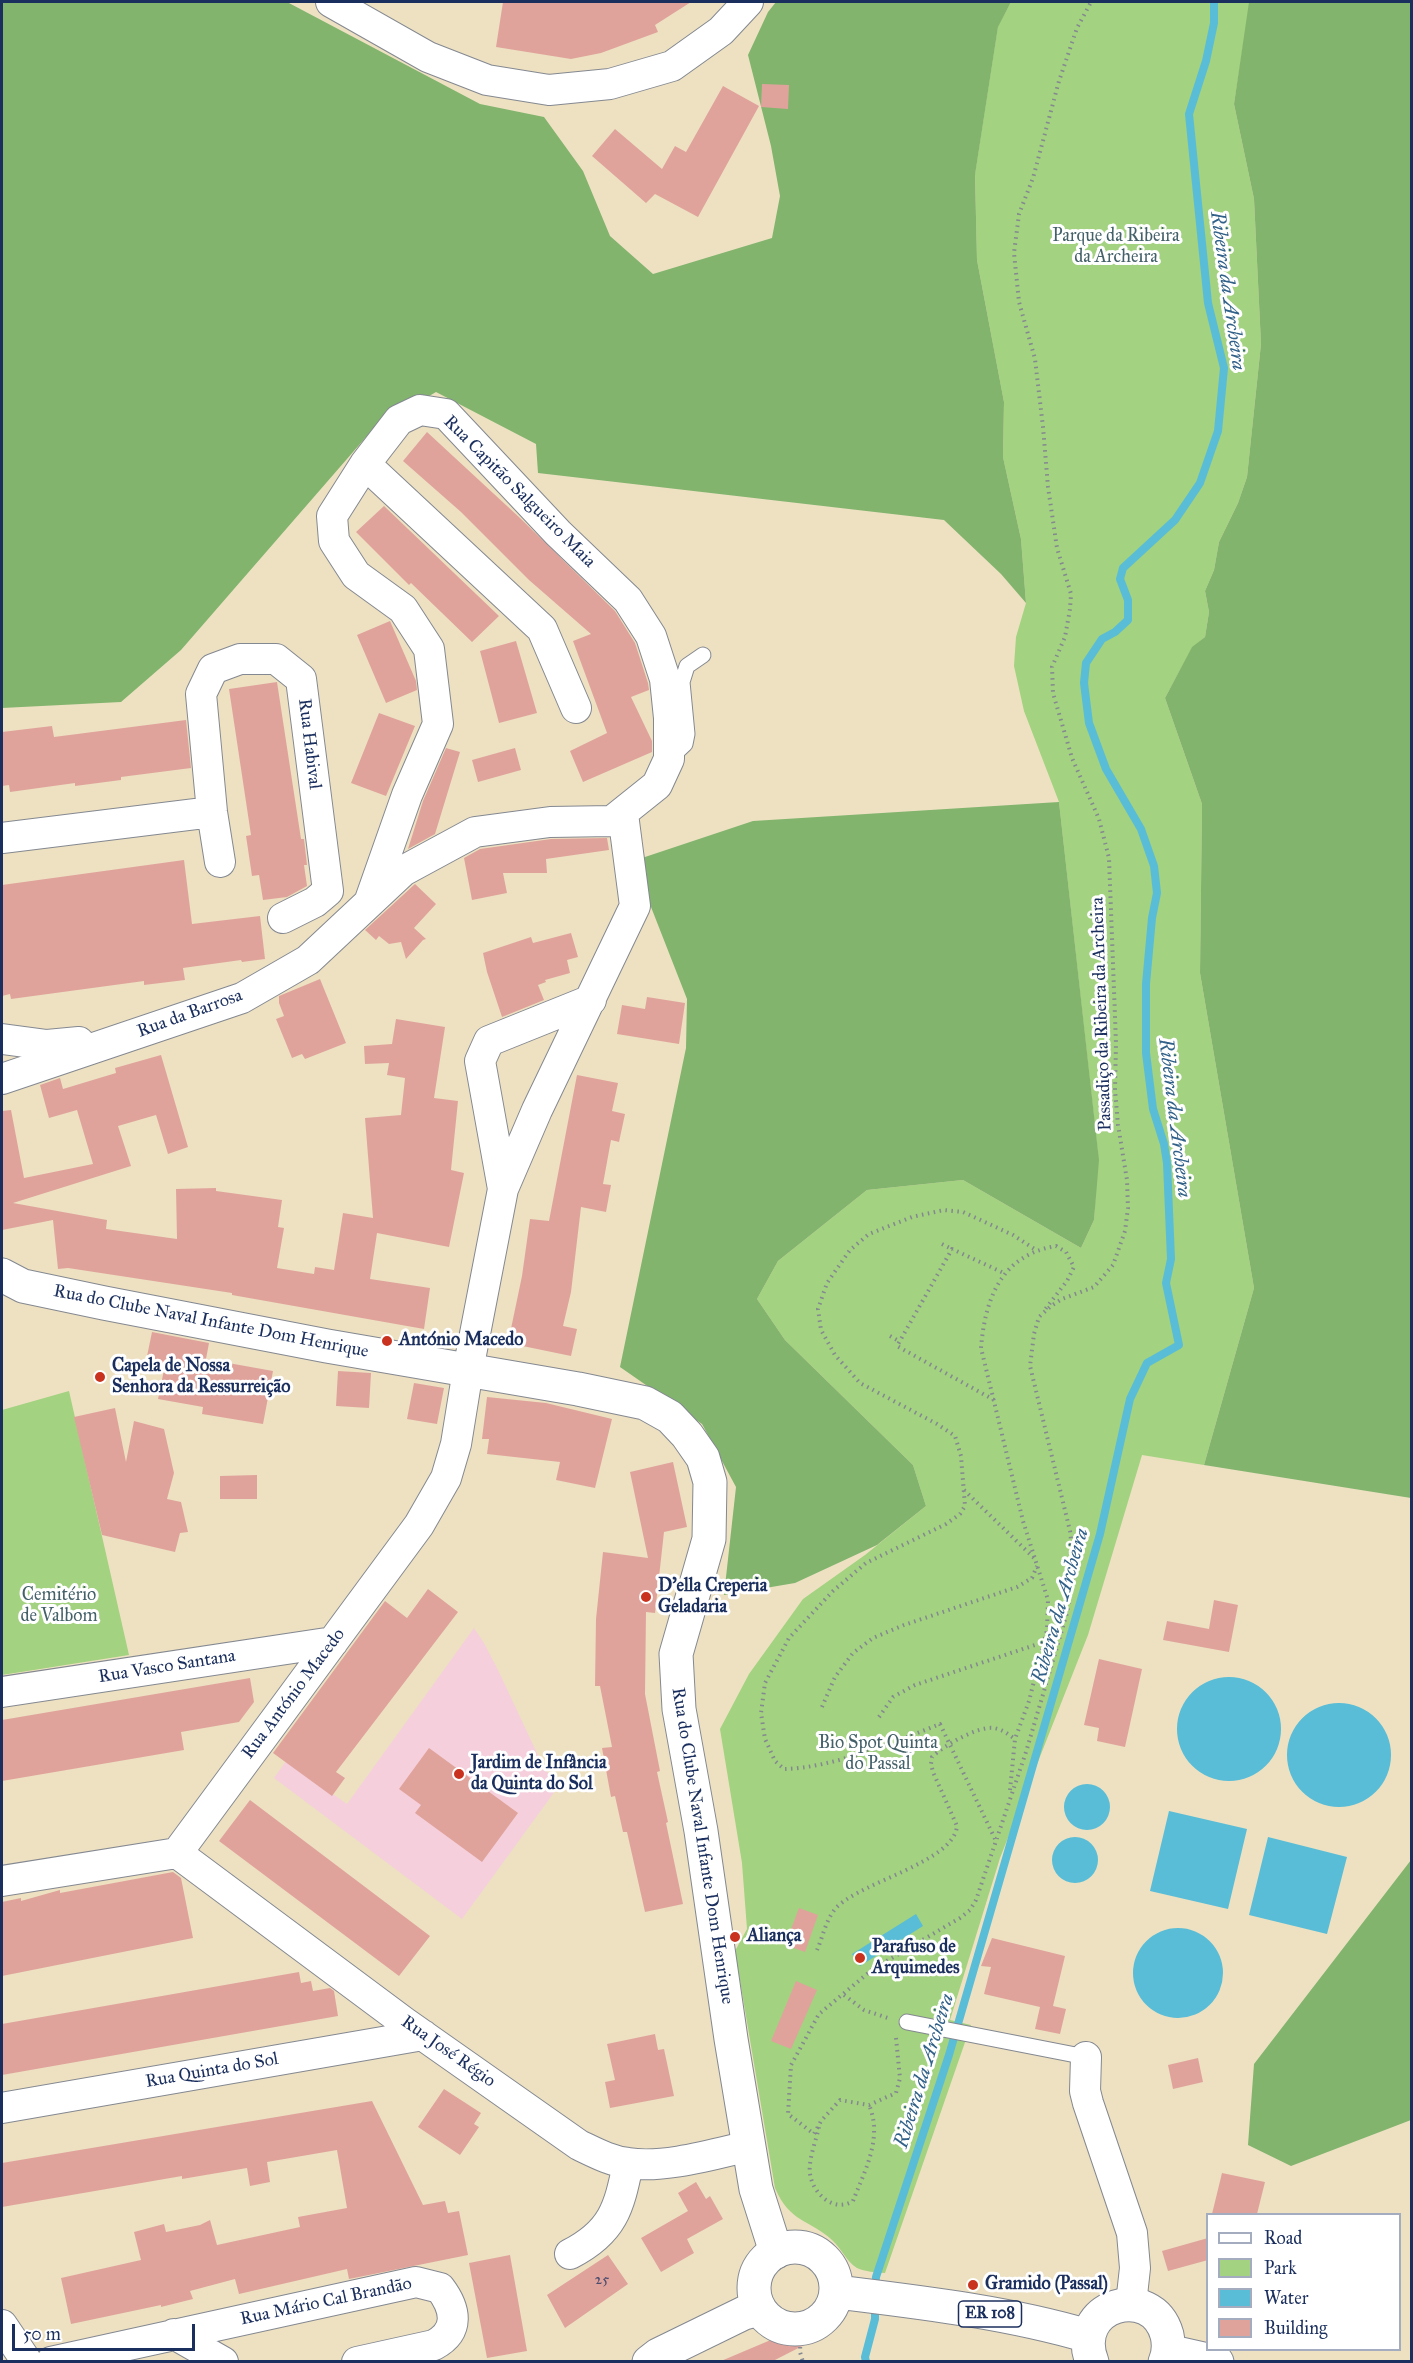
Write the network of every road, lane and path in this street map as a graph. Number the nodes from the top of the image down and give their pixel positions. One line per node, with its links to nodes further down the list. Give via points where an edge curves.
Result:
1 (331, 2): 4 (street)
2 (748, 2): 4 (street, via 721,31 672,66 610,84 549,90 487,80 428,57)
3 (1091, 2): 25 (path, Passadiço da Ribeira da Archeira, via 1077,28 1059,81 1033,178 1019,214 1014,253 1019,303 1035,359 1057,548 1071,594 1065,637 1052,667 1053,693 1072,758 1099,819 1109,858 1115,1090 1128,1208 1120,1249 1105,1276 1094,1287 1062,1299)
4 (363, 13)
5 (365, 464): 7 (street, via 542,629); 8 (street, Rua Capitão Salgueiro Maia, via 399,420 420,410 446,414 558,533 628,600 651,636 665,679); 13 (street, Rua Capitão Salgueiro Maia, via 332,516 334,541 356,574 403,609 429,649 438,724 407,795)
6 (703, 655): 8 (lane, via 687,666 682,682 687,734 685,744)
7 (576, 708)
8 (669, 759): 10 (street, Rua Capitão Salgueiro Maia, via 657,785)
9 (213, 812): 11 (street); 12 (street, Rua Habival); 14 (street, Rua Habival, via 201,694 213,669 240,659 276,658 301,680 328,891)
10 (622, 814): 13 (street, Rua Capitão Salgueiro Maia, via 612,821 550,822 475,832 403,871); 15 (street, via 635,906)
11 (2, 838)
12 (220, 862)
13 (370, 900): 17 (street, Rua da Barrosa, via 308,960 242,998)
14 (284, 918)
15 (591, 1000): 19 (street); 19 (street, via 489,1041 480,1061)
16 (2, 1039): 17 (street, Rua da Barrosa, via 47,1045)
17 (121, 1039): 18 (street, Rua da Barrosa)
18 (2, 1079)
19 (503, 1190): 28 (street, Rua António Macedo)
20 (942, 1244): 21 (path)
21 (952, 1249): 23 (path); 27 (path)
22 (1036, 1250): 23 (path); 25 (path, via 1056,1246 1066,1252 1074,1267); 30 (path, via 963,1212 944,1210 912,1217 869,1234 850,1250 827,1283 818,1309 821,1330 836,1355 861,1383 955,1436)
23 (1006, 1274): 29 (path, via 992,1293 983,1320 981,1348)
24 (2, 1275): 28 (street, Rua do Clube Naval Infante Dom Henrique, via 23,1286 104,1303)
25 (1039, 1317): 40 (path, via 1030,1366 1070,1532 1073,1580)
26 (890, 1336): 27 (path)
27 (900, 1341): 29 (path, via 897,1346)
28 (468, 1370): 33 (street, Rua António Macedo, via 456,1444 446,1478 419,1525); 52 (street, Rua do Clube Naval Infante Dom Henrique, via 645,1403 670,1417 703,1458 710,1482 709,1539 676,1654 679,1709)
29 (994, 1401): 31 (path)
30 (964, 1489): 31 (path); 39 (path, via 965,1506 960,1514 866,1563 789,1638 765,1683 761,1713 765,1739 775,1761 784,1769 800,1769 884,1746 940,1724)
31 (1036, 1560): 32 (path)
32 (1037, 1566): 34 (path, via 1048,1600); 36 (path, via 1032,1578 1017,1587 873,1638 853,1653)
33 (333, 1642): 35 (street, Rua Vasco Santana); 42 (street, Rua António Macedo)
34 (1044, 1642): 37 (path, via 915,1685 893,1697); 38 (path)
35 (2, 1692)
36 (822, 1707)
37 (879, 1717)
38 (1015, 1739): 39 (path, via 991,1727); 40 (path)
39 (950, 1744): 41 (path); 44 (path, via 932,1757 931,1764 957,1826 957,1835 938,1853 836,1908)
40 (1010, 1797): 41 (path)
41 (995, 1839): 45 (path, via 970,1910 873,1969)
42 (177, 1853): 43 (street); 47 (street, Rua José Régio)
43 (2, 1881)
44 (818, 1950)
45 (844, 1995): 46 (path, via 864,2010); 51 (path, via 819,2013 792,2065 788,2114 814,2134)
46 (900, 2021): 48 (lane); 49 (path, via 900,2078 896,2093)
47 (423, 2035): 50 (street, Rua Quinta do Sol); 53 (street, Rua José Régio, via 579,2145)
48 (1086, 2057): 57 (street, via 1084,2091 1132,2233 1135,2268)
49 (869, 2105): 51 (path, via 840,2100); 51 (path, via 874,2117 874,2144 853,2201 846,2206 827,2202 813,2183 810,2172)
50 (2, 2108)
51 (821, 2121)
52 (749, 2146): 53 (street, Rua José Régio, via 684,2160); 54 (street, Rua do Clube Naval Infante Dom Henrique, via 756,2189)
53 (628, 2164): 55 (street, via 621,2198 609,2225 585,2247)
54 (776, 2252): 56 (street, via 803,2248 821,2257 833,2274); 58 (street, via 761,2264 755,2279)
55 (570, 2254)
56 (863, 2294): 60 (street, via 834,2302 815,2324); 62 (street, ER 108, via 1051,2325)
57 (1131, 2304): 62 (street, ER 108, via 1103,2312 1095,2321); 63 (street, via 1155,2314 1165,2327 1169,2342)
58 (759, 2309): 60 (street, via 783,2328); 68 (street)
59 (2, 2325): 64 (street)
60 (801, 2329): 69 (path)
61 (174, 2334): 65 (street, Rua Mário Cal Brandão); 66 (street); 67 (street, Rua Mário Cal Brandão, via 416,2282 440,2288 453,2311 450,2332 442,2341)
62 (1090, 2349)
63 (1166, 2356): 70 (street)
64 (27, 2361)
65 (51, 2361)
66 (223, 2361)
67 (357, 2361)
68 (649, 2361)
69 (803, 2361)
70 (1217, 2361)

